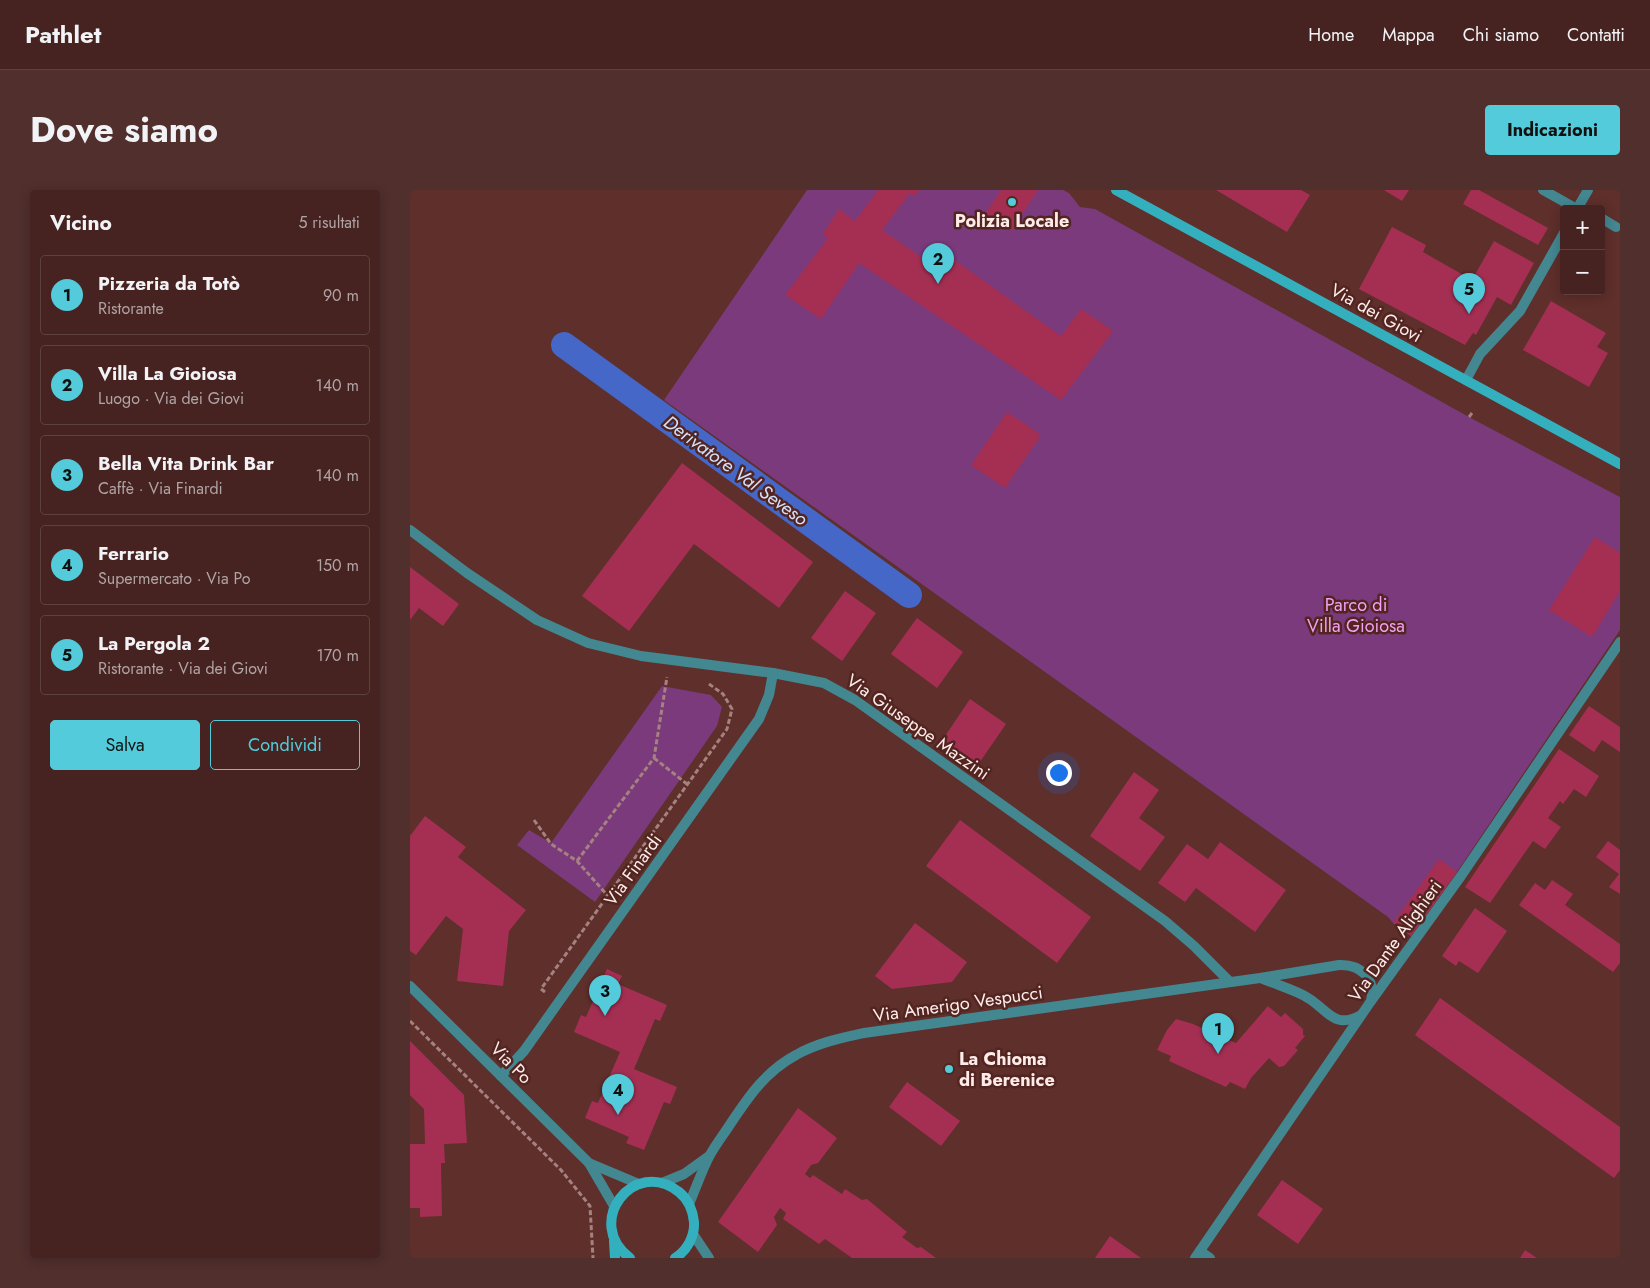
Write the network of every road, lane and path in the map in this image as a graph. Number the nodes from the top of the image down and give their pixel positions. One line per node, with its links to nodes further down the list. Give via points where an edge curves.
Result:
1 (1116, 190): 9 (main road, Via dei Giovi)
2 (1543, 190): 4 (street)
3 (1588, 190): 5 (street)
4 (1574, 205)
5 (1581, 205)
6 (1605, 220): 7 (street)
7 (1616, 227)
8 (1560, 240): 9 (street, via 1520,311 1480,354)
9 (1466, 380): 12 (main road, Via dei Giovi)
10 (1472, 413): 11 (path)
11 (1469, 417)
12 (1620, 464)
13 (410, 530): 15 (street, Via Giuseppe Mazzini, via 537,620 588,643)
14 (1620, 642): 30 (street, Via Dante Alighieri, via 1461,876)
15 (675, 661): 16 (street, Via Giuseppe Mazzini); 17 (path)
16 (773, 673): 22 (street, Via Finardi, via 760,719); 27 (street, Via Giuseppe Mazzini, via 824,683 855,700 1165,921)
17 (667, 677): 18 (path); 20 (path)
18 (676, 679)
19 (702, 683): 21 (path, via 723,694 732,709 727,729)
20 (654, 758): 21 (path); 24 (path)
21 (688, 784): 22 (path); 25 (path)
22 (705, 798): 29 (street, Via Finardi)
23 (534, 820): 24 (path, via 551,844)
24 (577, 861): 25 (path)
25 (608, 896): 29 (path, via 540,989)
26 (1260, 978): 27 (street, Via Amerigo Vespucci); 30 (street, Via Amerigo Vespucci, via 1348,965 1357,968 1370,980); 31 (street, Via Amerigo Vespucci, via 1307,997 1334,1018 1348,1020)
27 (1230, 982): 34 (street, Via Amerigo Vespucci, via 864,1033 812,1047 777,1066 764,1079)
28 (410, 986): 33 (street, Via Po)
29 (559, 1001): 33 (street, Via Finardi, via 524,1051)
30 (1371, 1001): 31 (street, Via Dante Alighieri)
31 (1362, 1014): 42 (street, Via Dante Alighieri)
32 (410, 1021): 43 (path, via 561,1170 581,1194 590,1206)
33 (501, 1076): 35 (street, Via Po)
34 (710, 1156): 36 (street, Via Amerigo Vespucci, via 684,1174); 38 (street, Via Amerigo Vespucci)
35 (589, 1163): 37 (street, Via Po); 39 (street, Via Po)
36 (662, 1183): 37 (main road); 38 (main road, via 683,1194)
37 (639, 1184): 39 (main road, via 620,1196)
38 (689, 1204): 40 (main road)
39 (614, 1206): 41 (main road, via 611,1217)
40 (693, 1234): 46 (main road); 47 (street)
41 (614, 1240): 44 (main road); 45 (main road)
42 (1198, 1254): 48 (street)
43 (592, 1258)
44 (615, 1258)
45 (630, 1258)
46 (675, 1258)
47 (709, 1258)
48 (1210, 1258)

